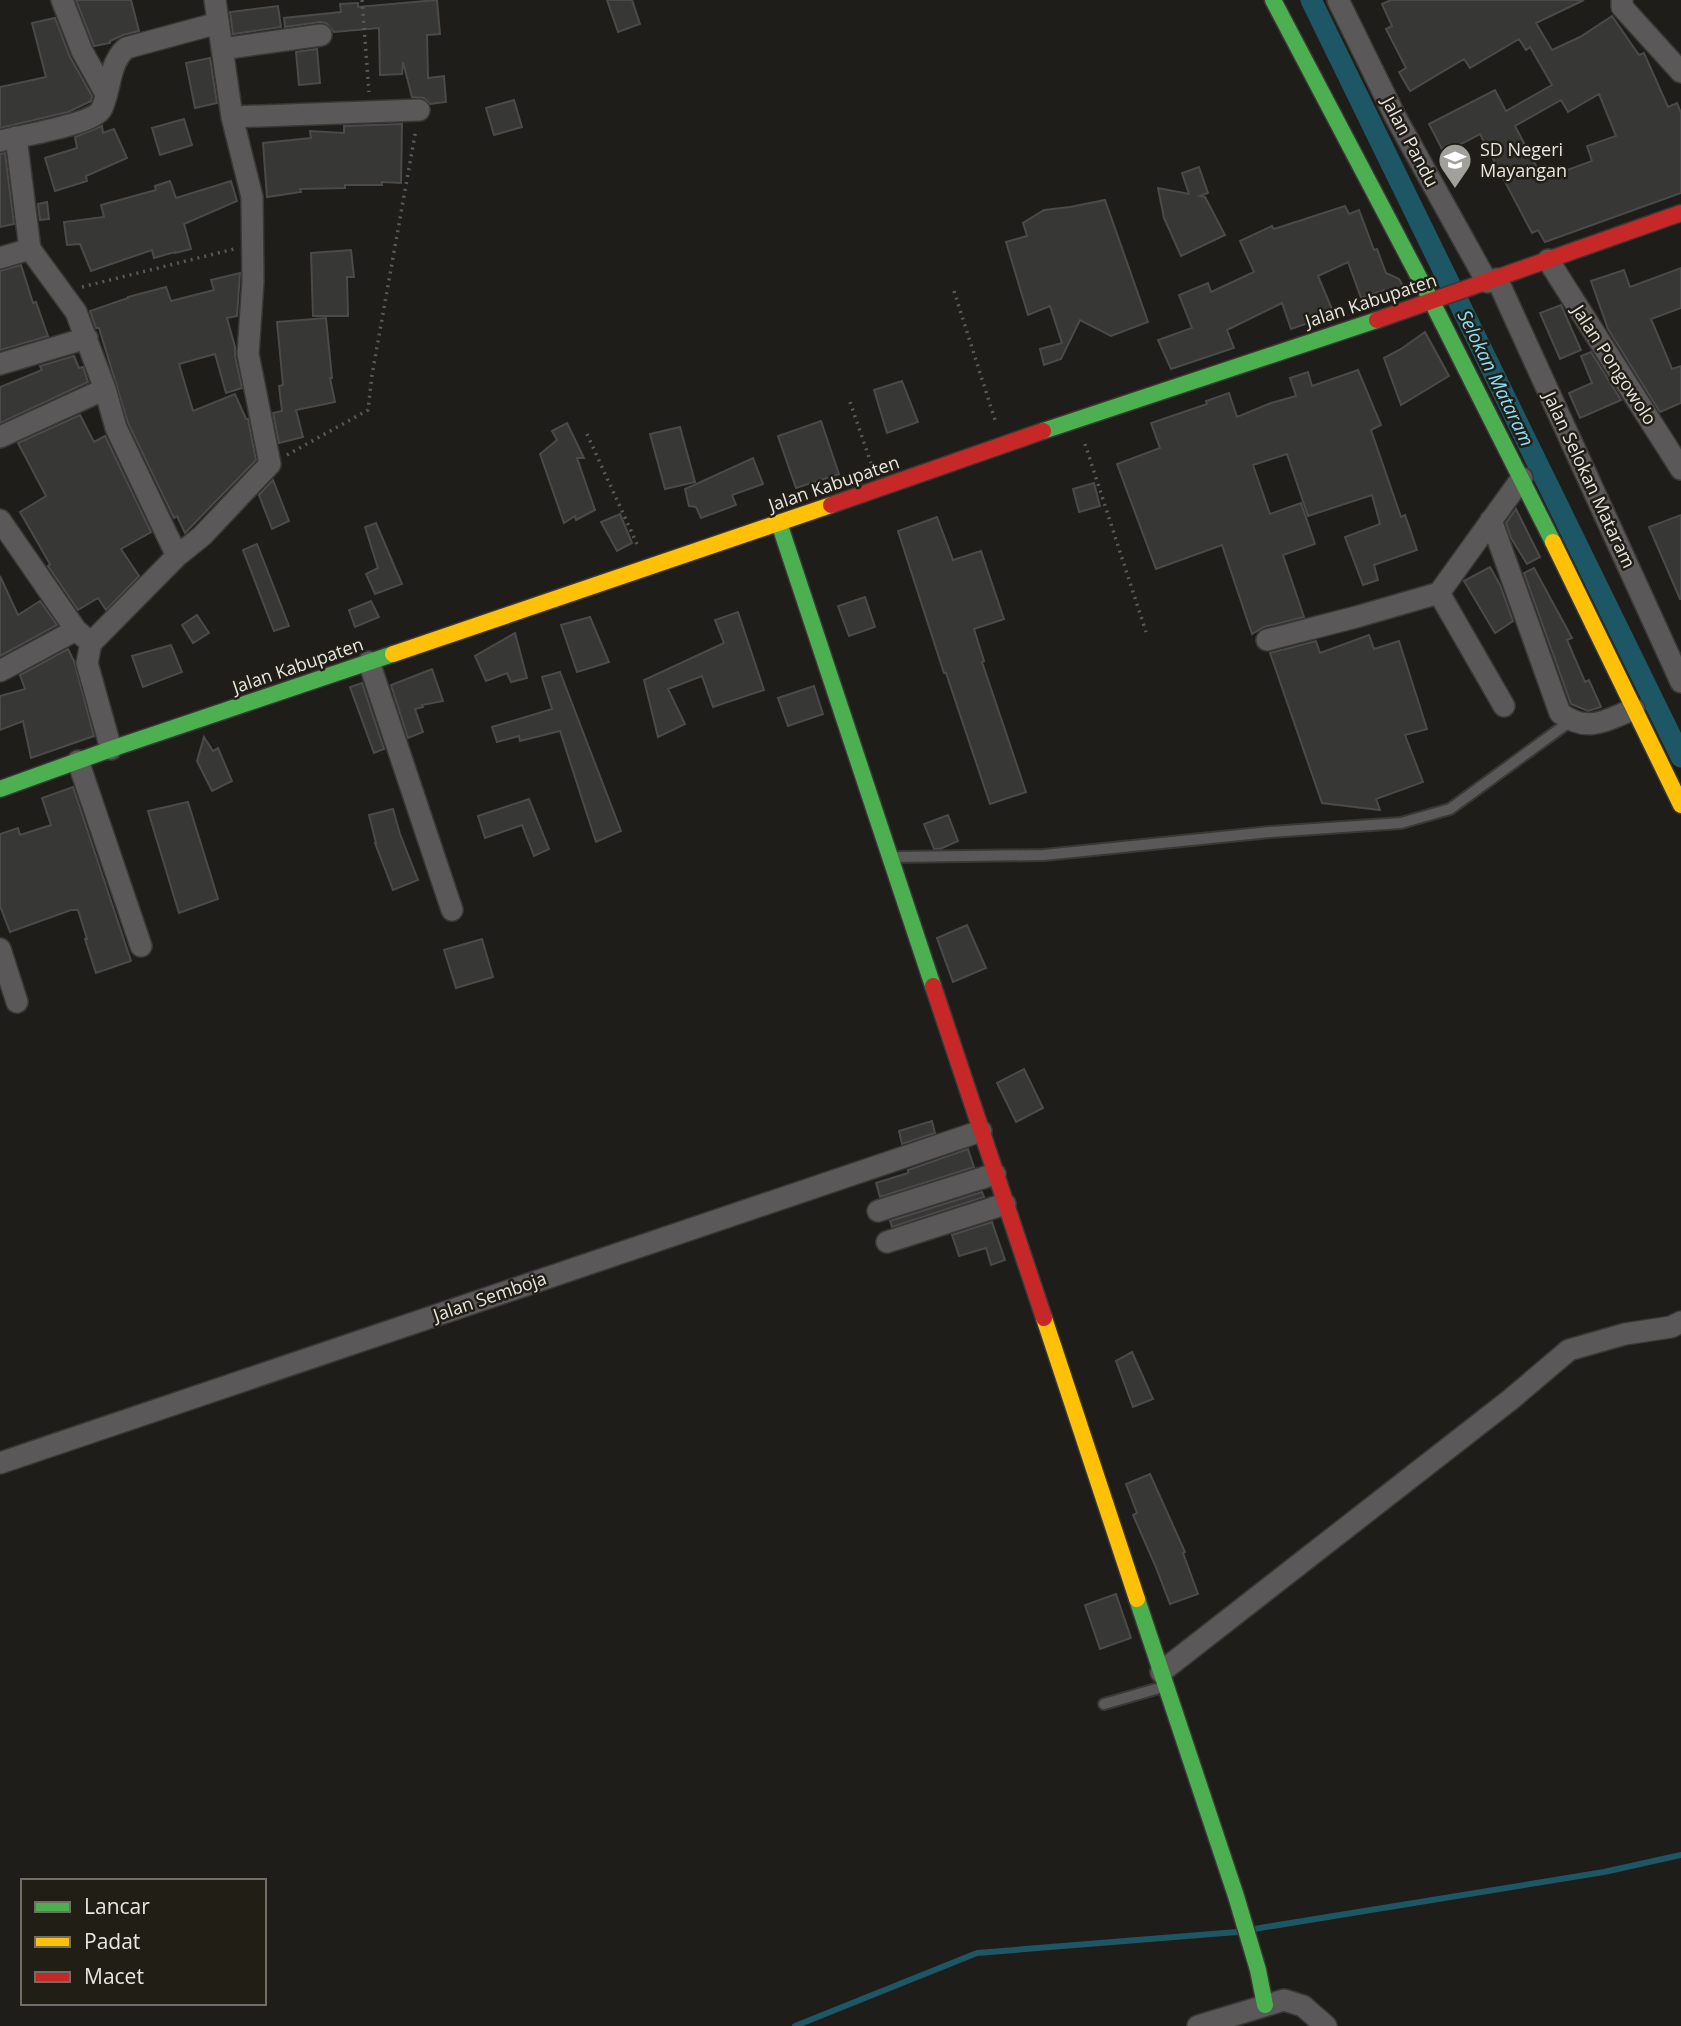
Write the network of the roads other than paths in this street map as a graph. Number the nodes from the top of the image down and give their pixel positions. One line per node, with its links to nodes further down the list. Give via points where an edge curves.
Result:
1 (62, 0): 10 (street, via 82,51)
2 (215, 0): 6 (street)
3 (1273, 0): 19 (street)
4 (1338, 0): 18 (street, Jalan Pandu, via 1396,118)
5 (1622, 0): 9 (street, via 1622,6)
6 (218, 23): 8 (street); 10 (street, via 126,48 115,61)
7 (321, 34): 8 (street)
8 (222, 50): 12 (street)
9 (1681, 72)
10 (106, 94): 13 (street, via 102,111 93,117)
11 (419, 110): 12 (street)
12 (232, 117): 29 (street, via 252,197 248,354 270,464)
13 (8, 139): 15 (street)
14 (1681, 214): 17 (street, Jalan Kabupaten)
15 (30, 249): 16 (street); 20 (street, via 76,312)
16 (0, 258)
17 (1548, 260): 18 (street, Jalan Kabupaten); 24 (street, Jalan Pongowolo)
18 (1489, 282): 19 (street, Jalan Kabupaten); 35 (street, Jalan Selokan Mataram)
19 (1436, 300): 25 (street); 28 (street, Jalan Kabupaten)
20 (87, 338): 21 (street); 22 (street)
21 (0, 364)
22 (105, 388): 23 (street); 29 (street, via 116,428)
23 (0, 437)
24 (1681, 469)
25 (1522, 478): 27 (street); 37 (street)
26 (0, 520): 31 (street)
27 (1491, 520): 30 (street); 38 (street, via 1560,713)
28 (779, 523): 33 (street, Jalan Kabupaten); 43 (street)
29 (177, 556): 31 (street)
30 (1439, 593): 32 (street); 36 (street)
31 (84, 637): 34 (street); 39 (street)
32 (1267, 640)
33 (369, 662): 39 (street, Jalan Kabupaten); 44 (street)
34 (0, 671)
35 (1681, 682)
36 (1504, 706)
37 (1634, 709): 38 (street, via 1593,725); 42 (street)
38 (1572, 720): 43 (lane, via 1450,810 1401,823 1044,855)
39 (111, 749): 40 (street, Jalan Kabupaten)
40 (78, 761): 41 (street, Jalan Kabupaten); 45 (street)
41 (0, 789)
42 (1681, 805)
43 (889, 857): 48 (street)
44 (452, 909)
45 (141, 946)
46 (0, 949): 47 (street)
47 (17, 1002)
48 (981, 1131): 49 (street); 54 (street, Jalan Semboja)
49 (995, 1174): 50 (street); 51 (street)
50 (1005, 1204): 52 (street); 55 (street)
51 (878, 1211)
52 (887, 1242)
53 (1681, 1322): 55 (street, via 1569,1350)
54 (0, 1463)
55 (1163, 1679): 56 (lane); 57 (street, via 1236,1896)
56 (1104, 1704)
57 (1265, 2005): 58 (street); 59 (street, via 1295,2002)
58 (1198, 2026)
59 (1326, 2026)

